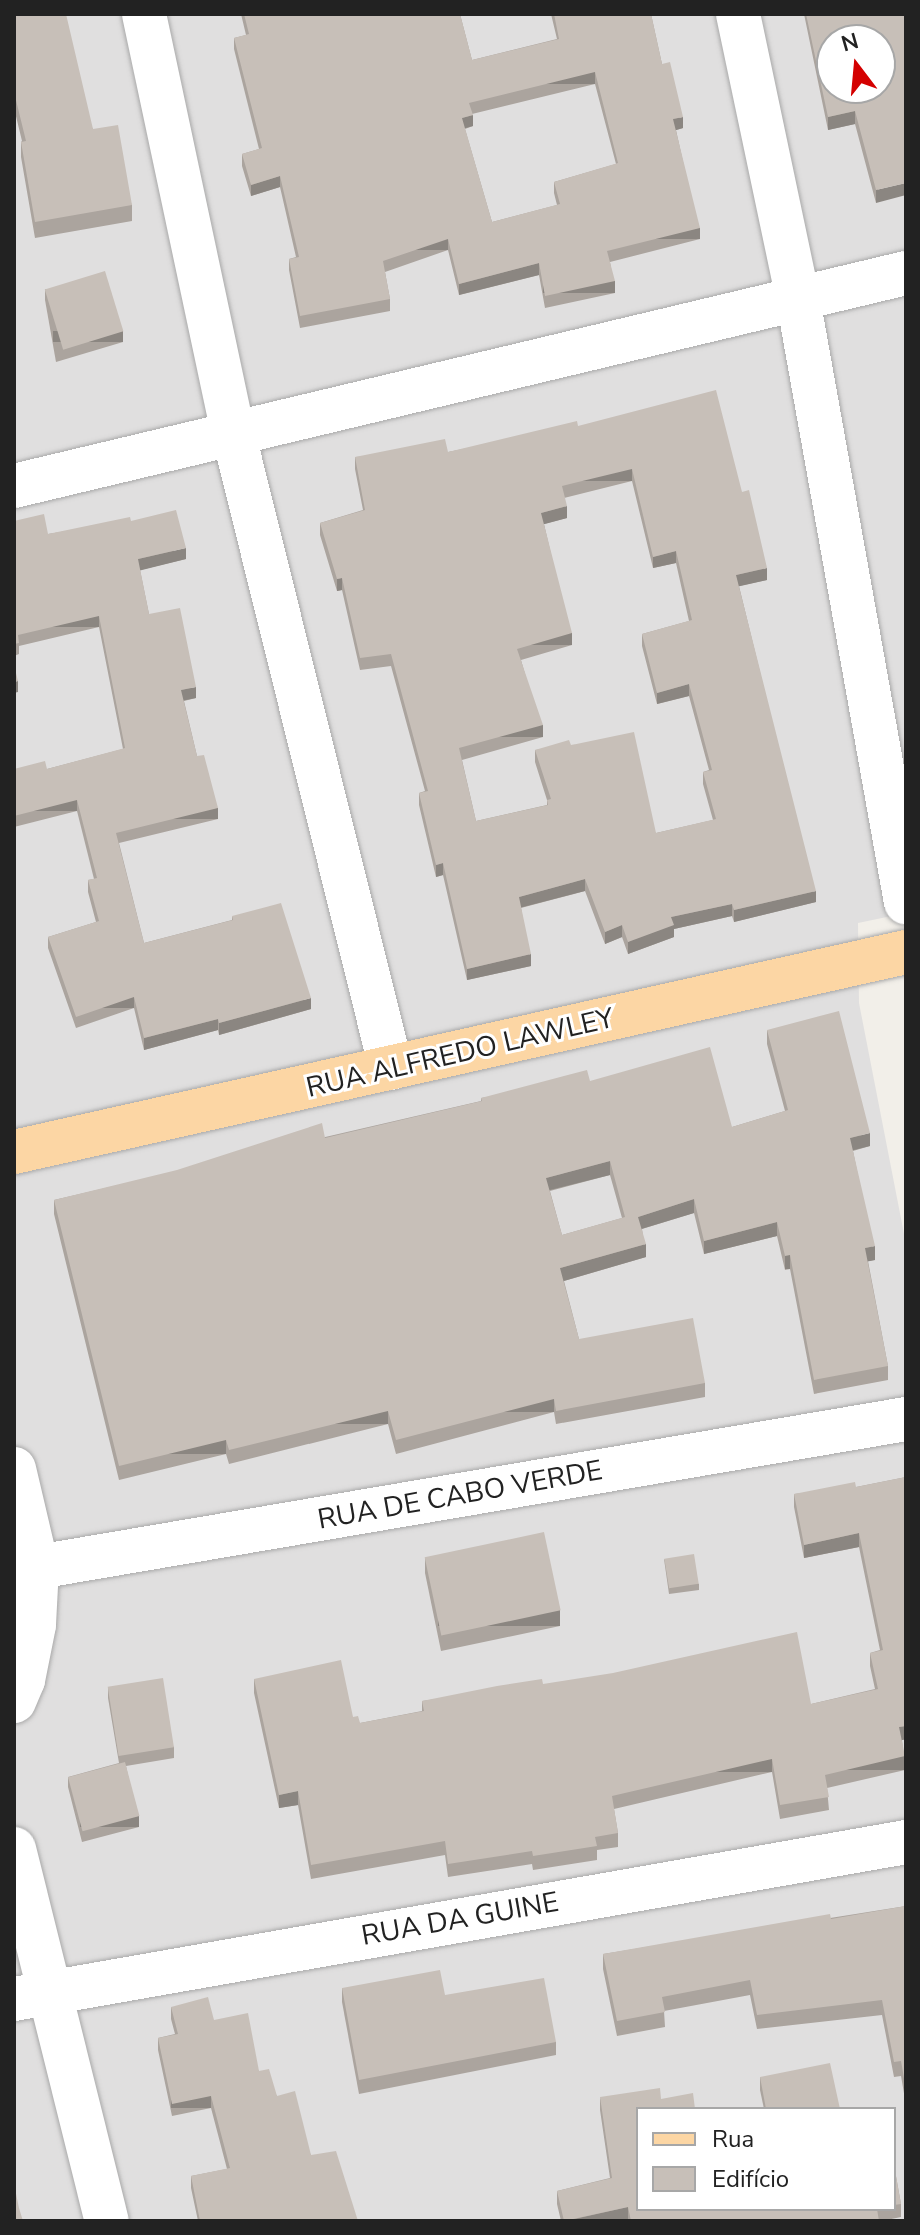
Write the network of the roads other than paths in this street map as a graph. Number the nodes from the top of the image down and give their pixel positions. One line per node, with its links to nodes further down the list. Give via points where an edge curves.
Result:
1 (144, 14): 5 (street)
2 (738, 14): 4 (street)
3 (906, 273): 4 (street)
4 (798, 299): 5 (street); 7 (street)
5 (234, 436): 6 (street); 9 (street)
6 (14, 486)
7 (906, 902)
8 (906, 952): 9 (main road, RUA ALFREDO LAWLEY)
9 (391, 1068): 10 (main road, RUA ALFREDO LAWLEY)
10 (14, 1152)
11 (906, 1419): 13 (street, RUA DE CABO VERDE)
12 (14, 1469): 13 (street)
13 (25, 1569): 14 (street, via 34,1625)
14 (14, 1701)
15 (906, 1842): 17 (street, RUA DA GUINE)
16 (14, 1849): 17 (street)
17 (32, 1994): 18 (street)
18 (107, 2221)

